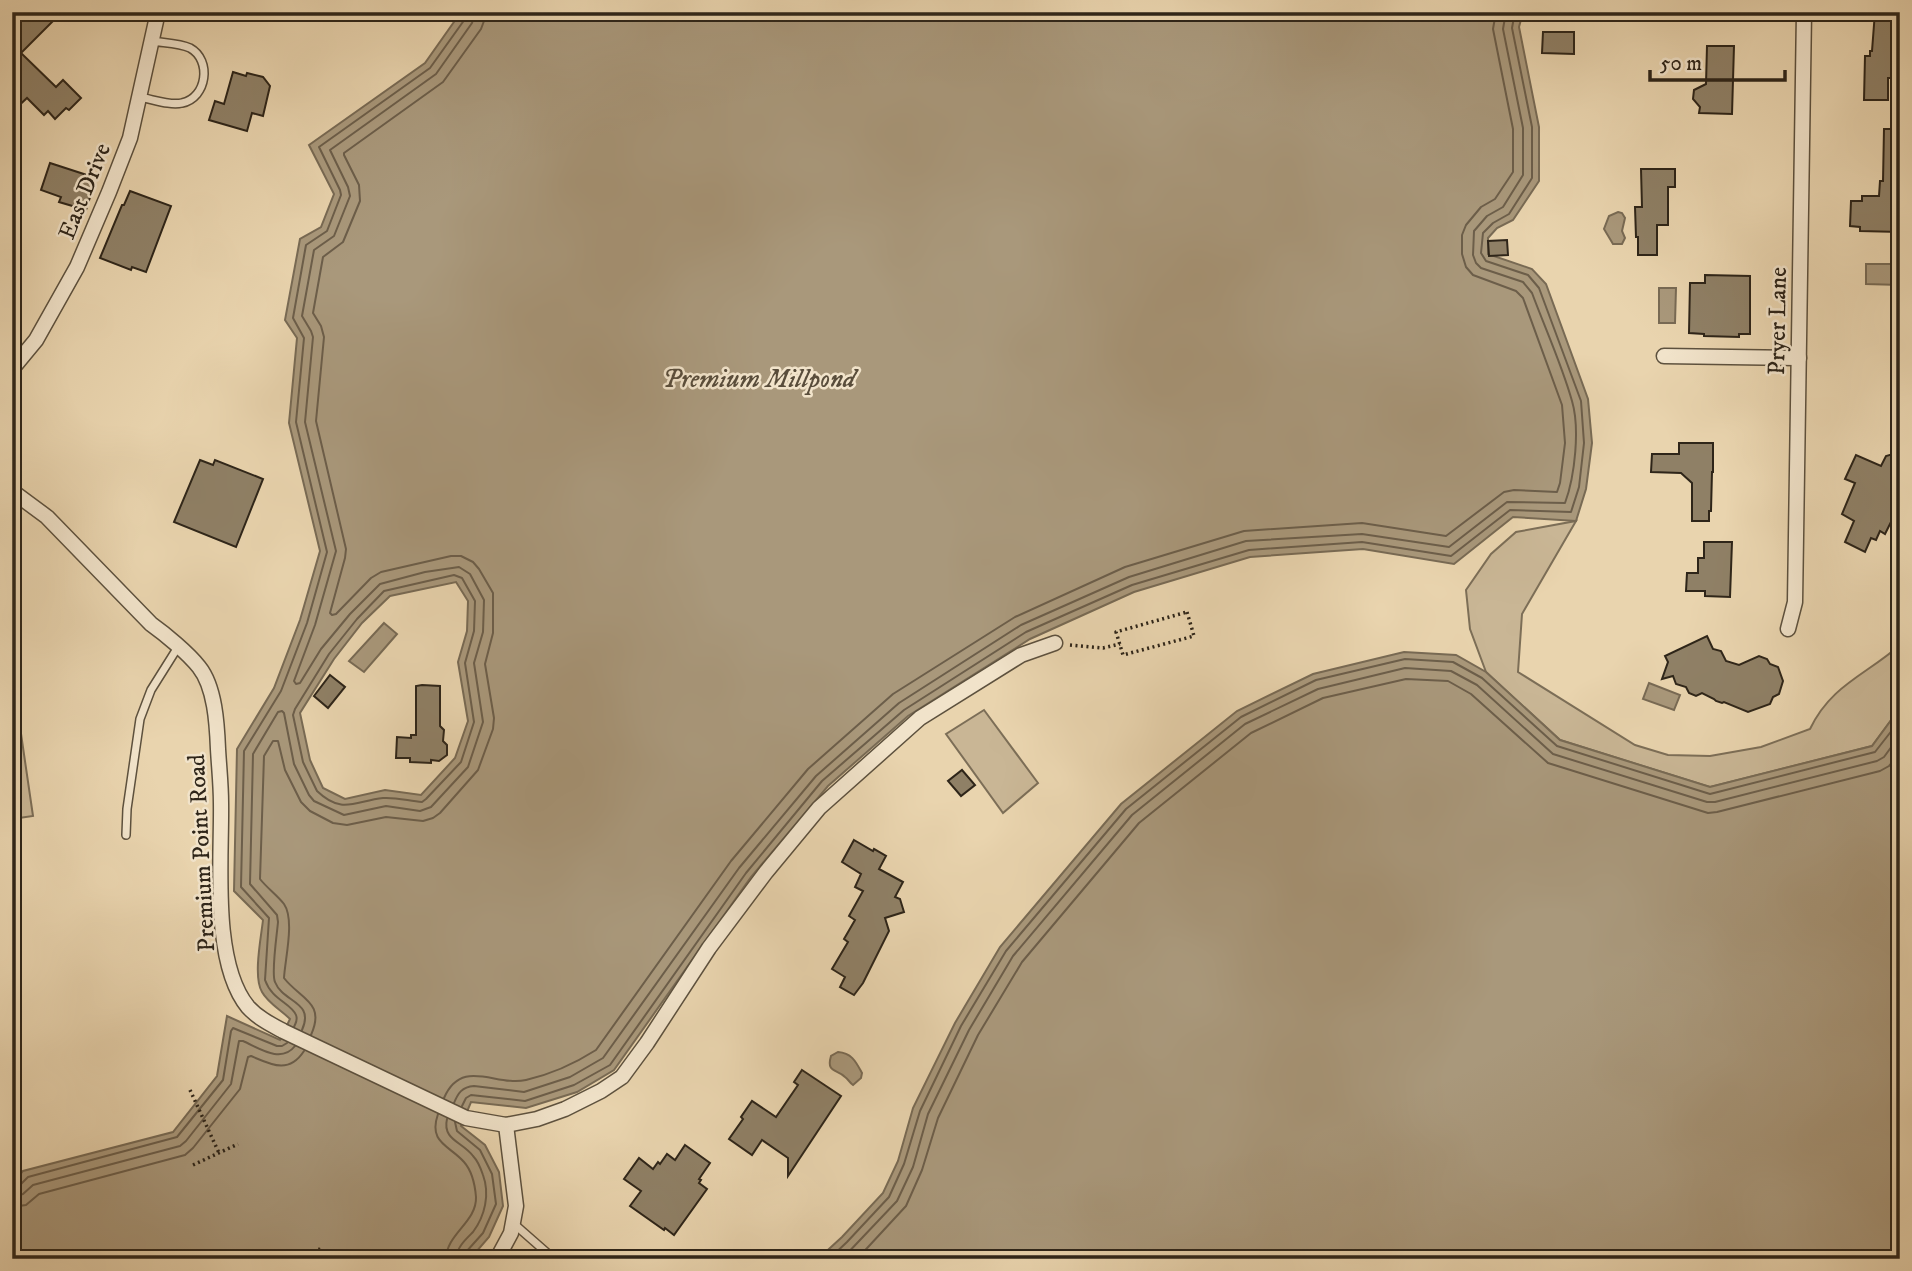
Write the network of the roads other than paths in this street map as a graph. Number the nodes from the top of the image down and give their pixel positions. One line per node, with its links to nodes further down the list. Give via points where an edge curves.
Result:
1 (158, 12): 3 (street, East Drive)
2 (1804, 12): 6 (street, Pryer Lane)
3 (152, 41): 4 (street, East Drive); 4 (lane, via 189,48 200,57 205,66 202,86 192,100 180,104)
4 (139, 97): 7 (street, East Drive, via 130,138 78,267 36,340)
5 (1664, 356): 6 (street)
6 (1799, 358): 9 (street, Pryer Lane, via 1795,602)
7 (12, 369)
8 (12, 491): 11 (street, Premium Point Road, via 47,517)
9 (1788, 629)
10 (1055, 643): 13 (street, Premium Point Road, via 1021,655 920,718 819,808 709,948 622,1077 565,1109)
11 (178, 647): 12 (lane, via 151,690 140,719); 13 (street, Premium Point Road, via 200,667 216,713 222,916 228,961 247,1005 261,1020 466,1118)
12 (126, 835)
13 (506, 1125): 14 (street, via 516,1206)
14 (513, 1222): 15 (street); 16 (lane)
15 (497, 1259)
16 (554, 1259)

